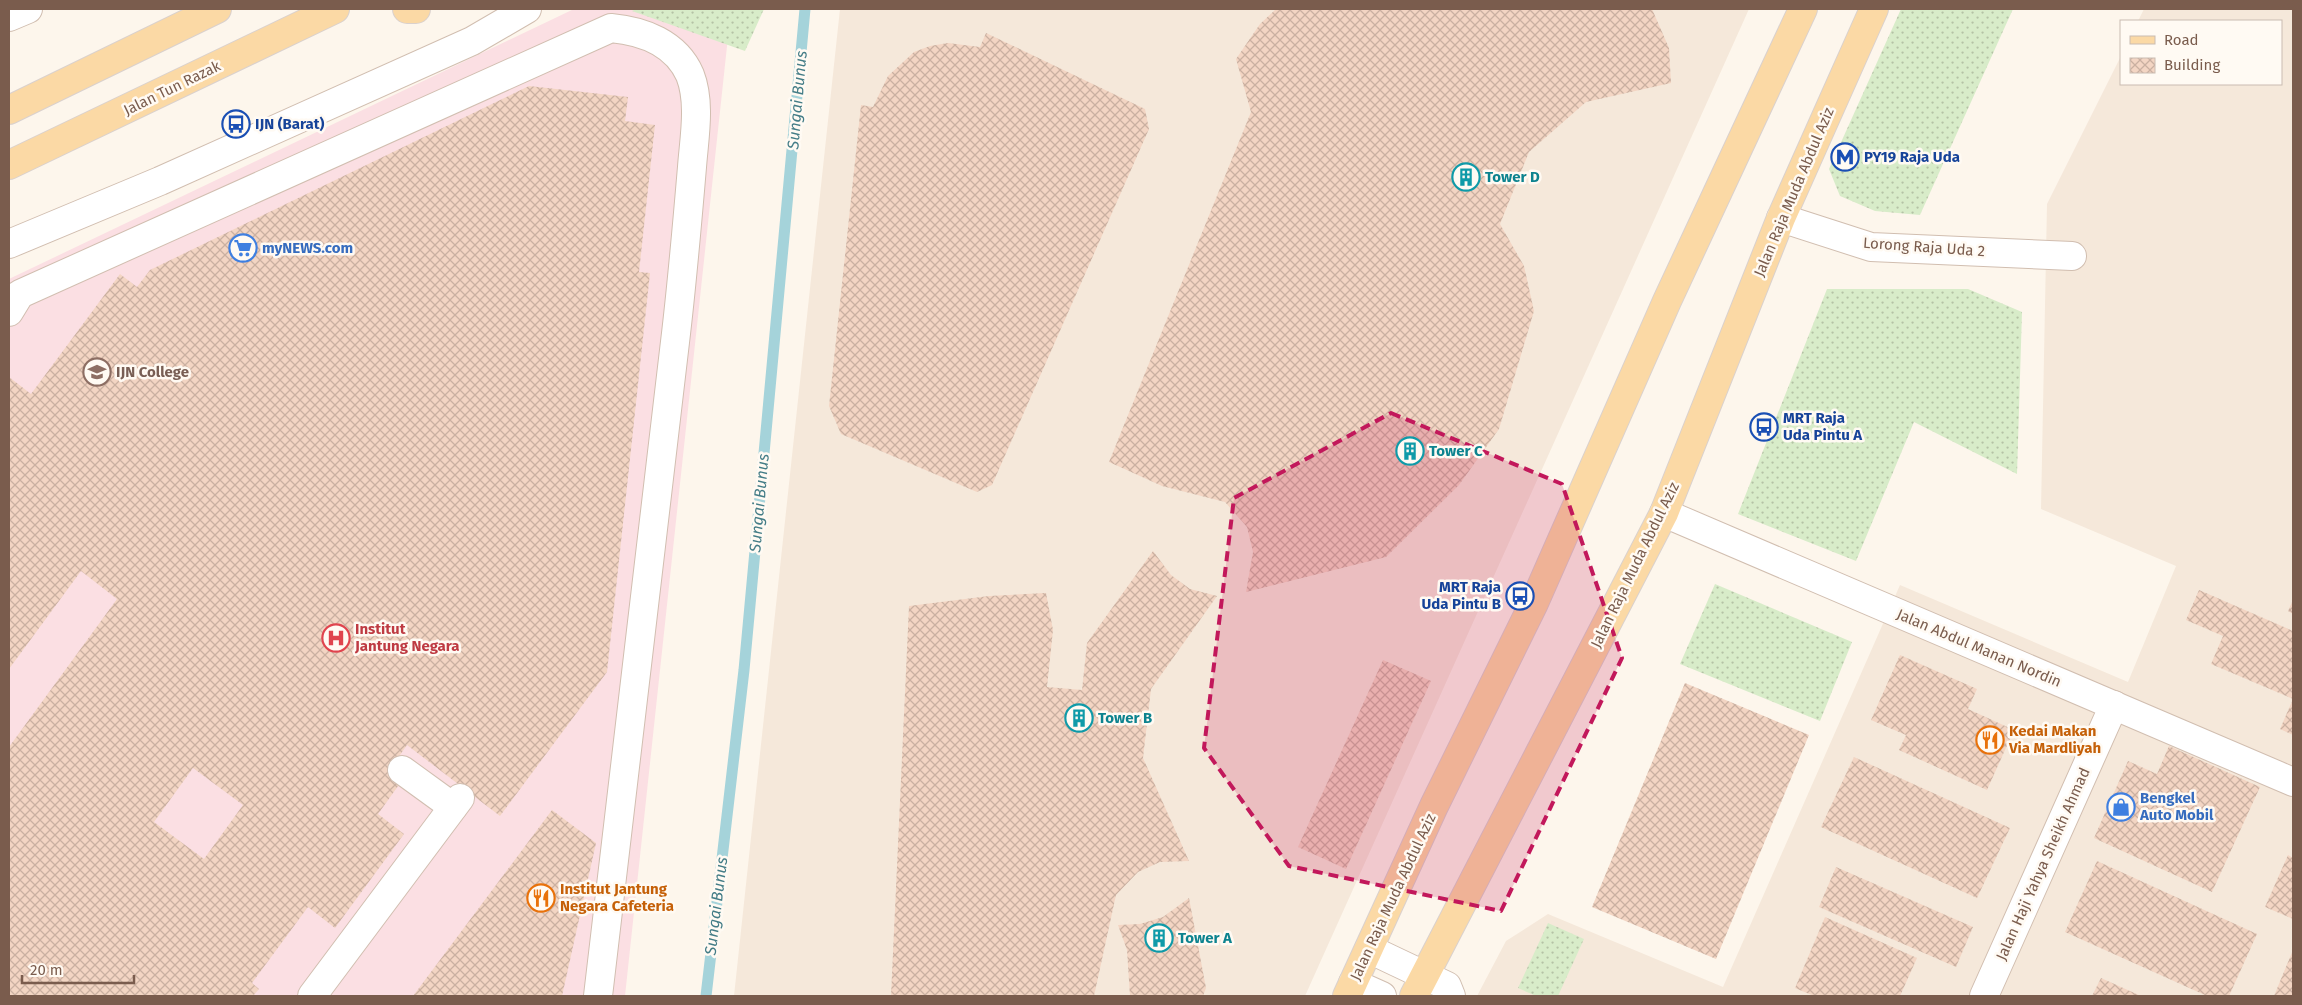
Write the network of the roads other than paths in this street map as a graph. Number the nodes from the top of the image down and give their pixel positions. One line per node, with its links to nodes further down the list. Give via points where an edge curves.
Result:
1 (28, 9): 10 (street)
2 (217, 9): 12 (main road)
3 (335, 9): 13 (main road, Jalan Tun Razak)
4 (407, 9): 5 (main road)
5 (416, 9)
6 (527, 9): 15 (street, via 472,41 160,181)
7 (1797, 9): 11 (street)
8 (1803, 9): 11 (main road, Jalan Raja Muda Abdul Aziz)
9 (1874, 9): 14 (main road, Jalan Raja Muda Abdul Aziz)
10 (9, 17)
11 (1779, 58): 22 (main road, Jalan Raja Muda Abdul Aziz, via 1671,292 1534,603 1434,806)
12 (9, 110)
13 (9, 166)
14 (1781, 218): 16 (street, Lorong Raja Uda 2, via 1871,246); 18 (main road, Jalan Raja Muda Abdul Aziz)
15 (9, 244)
16 (2072, 256)
17 (12, 294): 26 (street, via 611,28 652,37 676,53 690,76 696,110 684,262 662,354)
18 (1664, 513): 19 (street, Jalan Abdul Manan Nordin); 23 (main road, Jalan Raja Muda Abdul Aziz)
19 (2114, 705): 21 (street, Jalan Abdul Manan Nordin); 29 (street, Jalan Haji Yahya Sheikh Ahmad)
20 (402, 770): 25 (street, via 456,803)
21 (2293, 782)
22 (1369, 949): 23 (street); 24 (main road, Jalan Raja Muda Abdul Aziz)
23 (1419, 986): 28 (street, via 1447,986)
24 (1350, 990): 27 (street)
25 (312, 996)
26 (598, 996)
27 (1382, 996)
28 (1451, 996)
29 (1984, 996)

